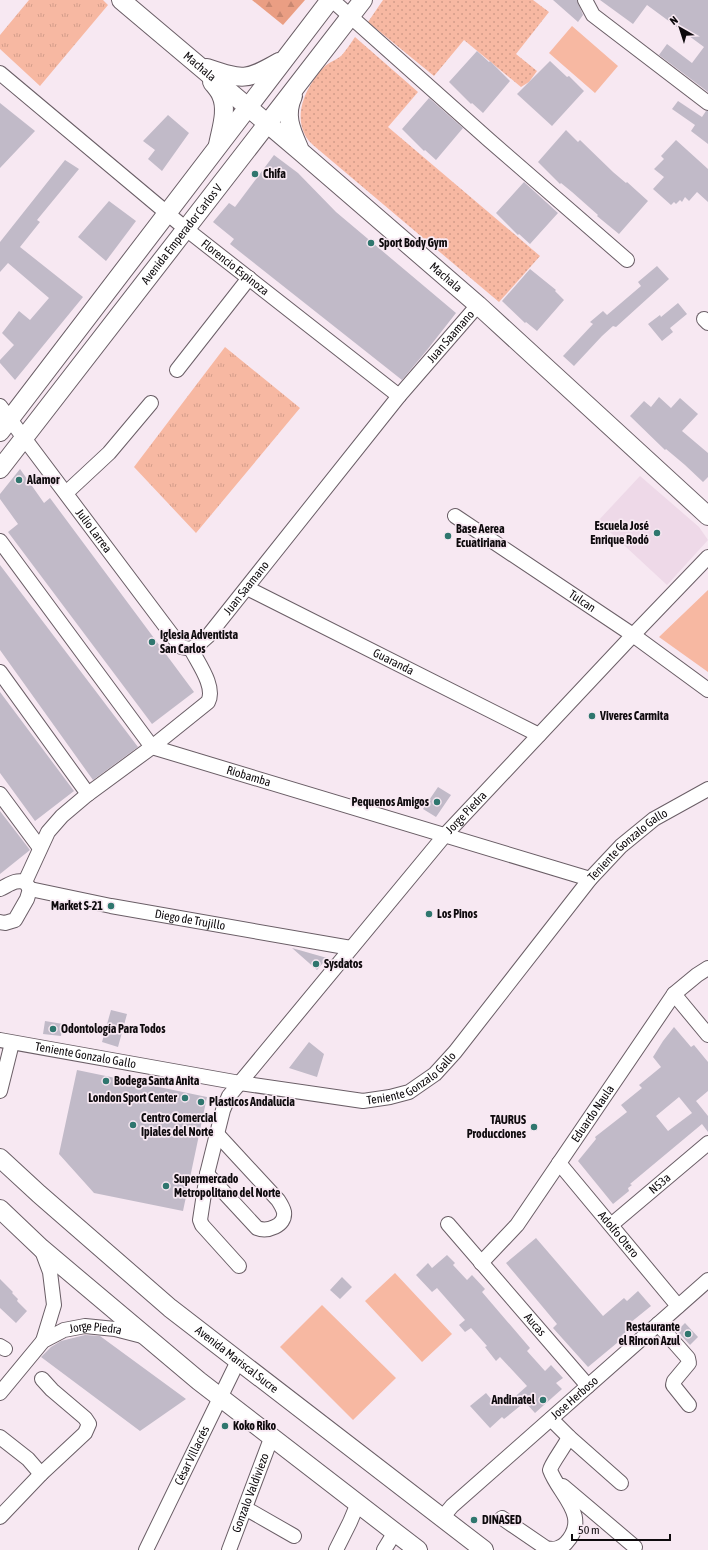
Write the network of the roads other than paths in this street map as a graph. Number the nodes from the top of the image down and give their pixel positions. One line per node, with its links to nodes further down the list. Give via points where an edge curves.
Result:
1 (121, 0): 7 (main road, Machala)
2 (331, 0): 5 (street); 6 (main road, Avenida Emperador Carlos V)
3 (363, 0): 5 (main road, Avenida Emperador Carlos V)
4 (585, 0): 10 (street, via 593,15)
5 (351, 16): 9 (main road, Avenida Emperador Carlos V); 17 (street)
6 (286, 58): 7 (main road, via 262,72 246,77 231,76); 11 (main road, Avenida Emperador Carlos V)
7 (199, 66): 11 (main road, Machala); 13 (main road, via 221,95 223,103 224,115)
8 (0, 73): 15 (street, Florencio Espinoza)
9 (298, 86): 12 (main road, Avenida Emperador Carlos V); 14 (main road, via 289,104 288,119)
10 (708, 103)
11 (248, 107): 12 (main road, Machala); 13 (main road, Avenida Emperador Carlos V)
12 (269, 124): 14 (main road, Machala); 16 (main road, Avenida Emperador Carlos V)
13 (217, 148): 15 (main road, Avenida Emperador Carlos V)
14 (301, 152): 19 (main road, Machala)
15 (167, 213): 16 (street, Florencio Espinoza); 23 (main road, Avenida Emperador Carlos V)
16 (186, 229): 18 (street, Florencio Espinoza); 24 (main road, Avenida Emperador Carlos V)
17 (627, 260)
18 (249, 278): 20 (street); 21 (street, Florencio Espinoza)
19 (478, 305): 21 (street, Juan Saamano); 28 (main road, Machala)
20 (177, 370)
21 (400, 396): 31 (street, Juan Saamano)
22 (151, 403): 26 (street, via 109,453)
23 (3, 419): 24 (street, Julio Larrea)
24 (24, 438): 25 (main road, Avenida Emperador Carlos V); 26 (street, Julio Larrea)
25 (0, 469)
26 (66, 493): 33 (street, Julio Larrea, via 181,647)
27 (455, 516): 32 (street, Tulcan)
28 (708, 516)
29 (0, 541): 37 (street)
30 (708, 557): 32 (street, Jorge Piedra)
31 (247, 588): 33 (street, Juan Saamano, via 208,636); 36 (street, Guaranda)
32 (633, 635): 35 (street, Tulcan); 36 (street, Jorge Piedra)
33 (191, 649): 37 (street, via 210,687 210,698 205,706)
34 (0, 672): 40 (street)
35 (708, 690)
36 (539, 734): 41 (street, Jorge Piedra)
37 (152, 747): 40 (street); 41 (street, Riobamba)
38 (708, 789): 43 (street, Teniente Gonzalo Gallo, via 654,819 621,846)
39 (0, 794): 42 (street)
40 (88, 794): 42 (street, via 62,816 48,832)
41 (445, 835): 43 (street, Riobamba); 47 (street, Jorge Piedra)
42 (40, 848): 44 (street)
43 (590, 878): 52 (street, Teniente Gonzalo Gallo, via 455,1052 435,1074 409,1092 363,1101)
44 (28, 885): 45 (street, via 20,880); 46 (street, via 27,899 14,920); 47 (street, Diego de Trujillo, via 111,906)
45 (0, 889)
46 (0, 922)
47 (351, 948): 52 (street, Jorge Piedra)
48 (708, 968): 49 (street, Eduardo Naula)
49 (674, 994): 50 (street); 57 (street, Eduardo Naula)
50 (708, 1036)
51 (6, 1042): 52 (street, Teniente Gonzalo Gallo); 53 (street)
52 (240, 1083): 54 (street, Jorge Piedra, via 229,1096)
53 (0, 1091)
54 (218, 1134): 58 (street, Jorge Piedra); 58 (street, via 278,1200 284,1213 280,1223 272,1228 257,1228)
55 (708, 1143): 61 (street, N53a)
56 (0, 1158): 70 (main road, Avenida Mariscal Sucre, via 170,1308)
57 (559, 1163): 61 (street, Adolfo Otero); 63 (street, Eduardo Naula, via 517,1224)
58 (207, 1174): 64 (street, Jorge Piedra, via 200,1220)
59 (0, 1209): 62 (main road)
60 (448, 1224): 63 (street, Aucas)
61 (611, 1225): 66 (street, Adolfo Otero)
62 (41, 1248): 68 (main road); 69 (street, Jorge Piedra, via 50,1272 54,1305)
63 (482, 1263): 72 (street, Aucas)
64 (239, 1266)
65 (708, 1280): 66 (street, Jose Herboso)
66 (678, 1306): 67 (street, Jose Herboso)
67 (658, 1324): 72 (street, Jose Herboso); 75 (street, via 688,1358 689,1363 673,1385)
68 (149, 1338): 69 (street, Jorge Piedra, via 115,1329 85,1326 64,1330); 74 (main road)
69 (43, 1341): 73 (street, Jorge Piedra)
70 (238, 1361): 74 (street, César Villacrés); 86 (main road, Avenida Mariscal Sucre)
71 (42, 1378): 80 (street, via 89,1424 85,1434)
72 (588, 1386): 76 (street, Jose Herboso)
73 (0, 1394)
74 (220, 1398): 77 (main road); 91 (street, César Villacrés)
75 (689, 1405)
76 (550, 1418): 79 (street); 86 (street, Jose Herboso)
77 (272, 1436): 83 (main road); 84 (street, Gonzalo Valdiviezo)
78 (0, 1437): 80 (street, via 28,1459)
79 (569, 1437): 81 (street, via 551,1467); 82 (street)
80 (41, 1474): 85 (street)
81 (555, 1479): 87 (street, via 570,1504 576,1524 564,1545 552,1550 546,1548); 90 (street)
82 (621, 1483)
83 (358, 1503): 88 (main road); 93 (street)
84 (245, 1508): 89 (street); 92 (street, Gonzalo Valdiviezo)
85 (0, 1517)
86 (442, 1518): 96 (main road, Avenida Mariscal Sucre)
87 (502, 1518)
88 (395, 1532): 94 (street); 95 (main road)
89 (294, 1536)
90 (636, 1547)
91 (146, 1550)
92 (229, 1550)
93 (336, 1550)
94 (384, 1550)
95 (418, 1550)
96 (484, 1550)

